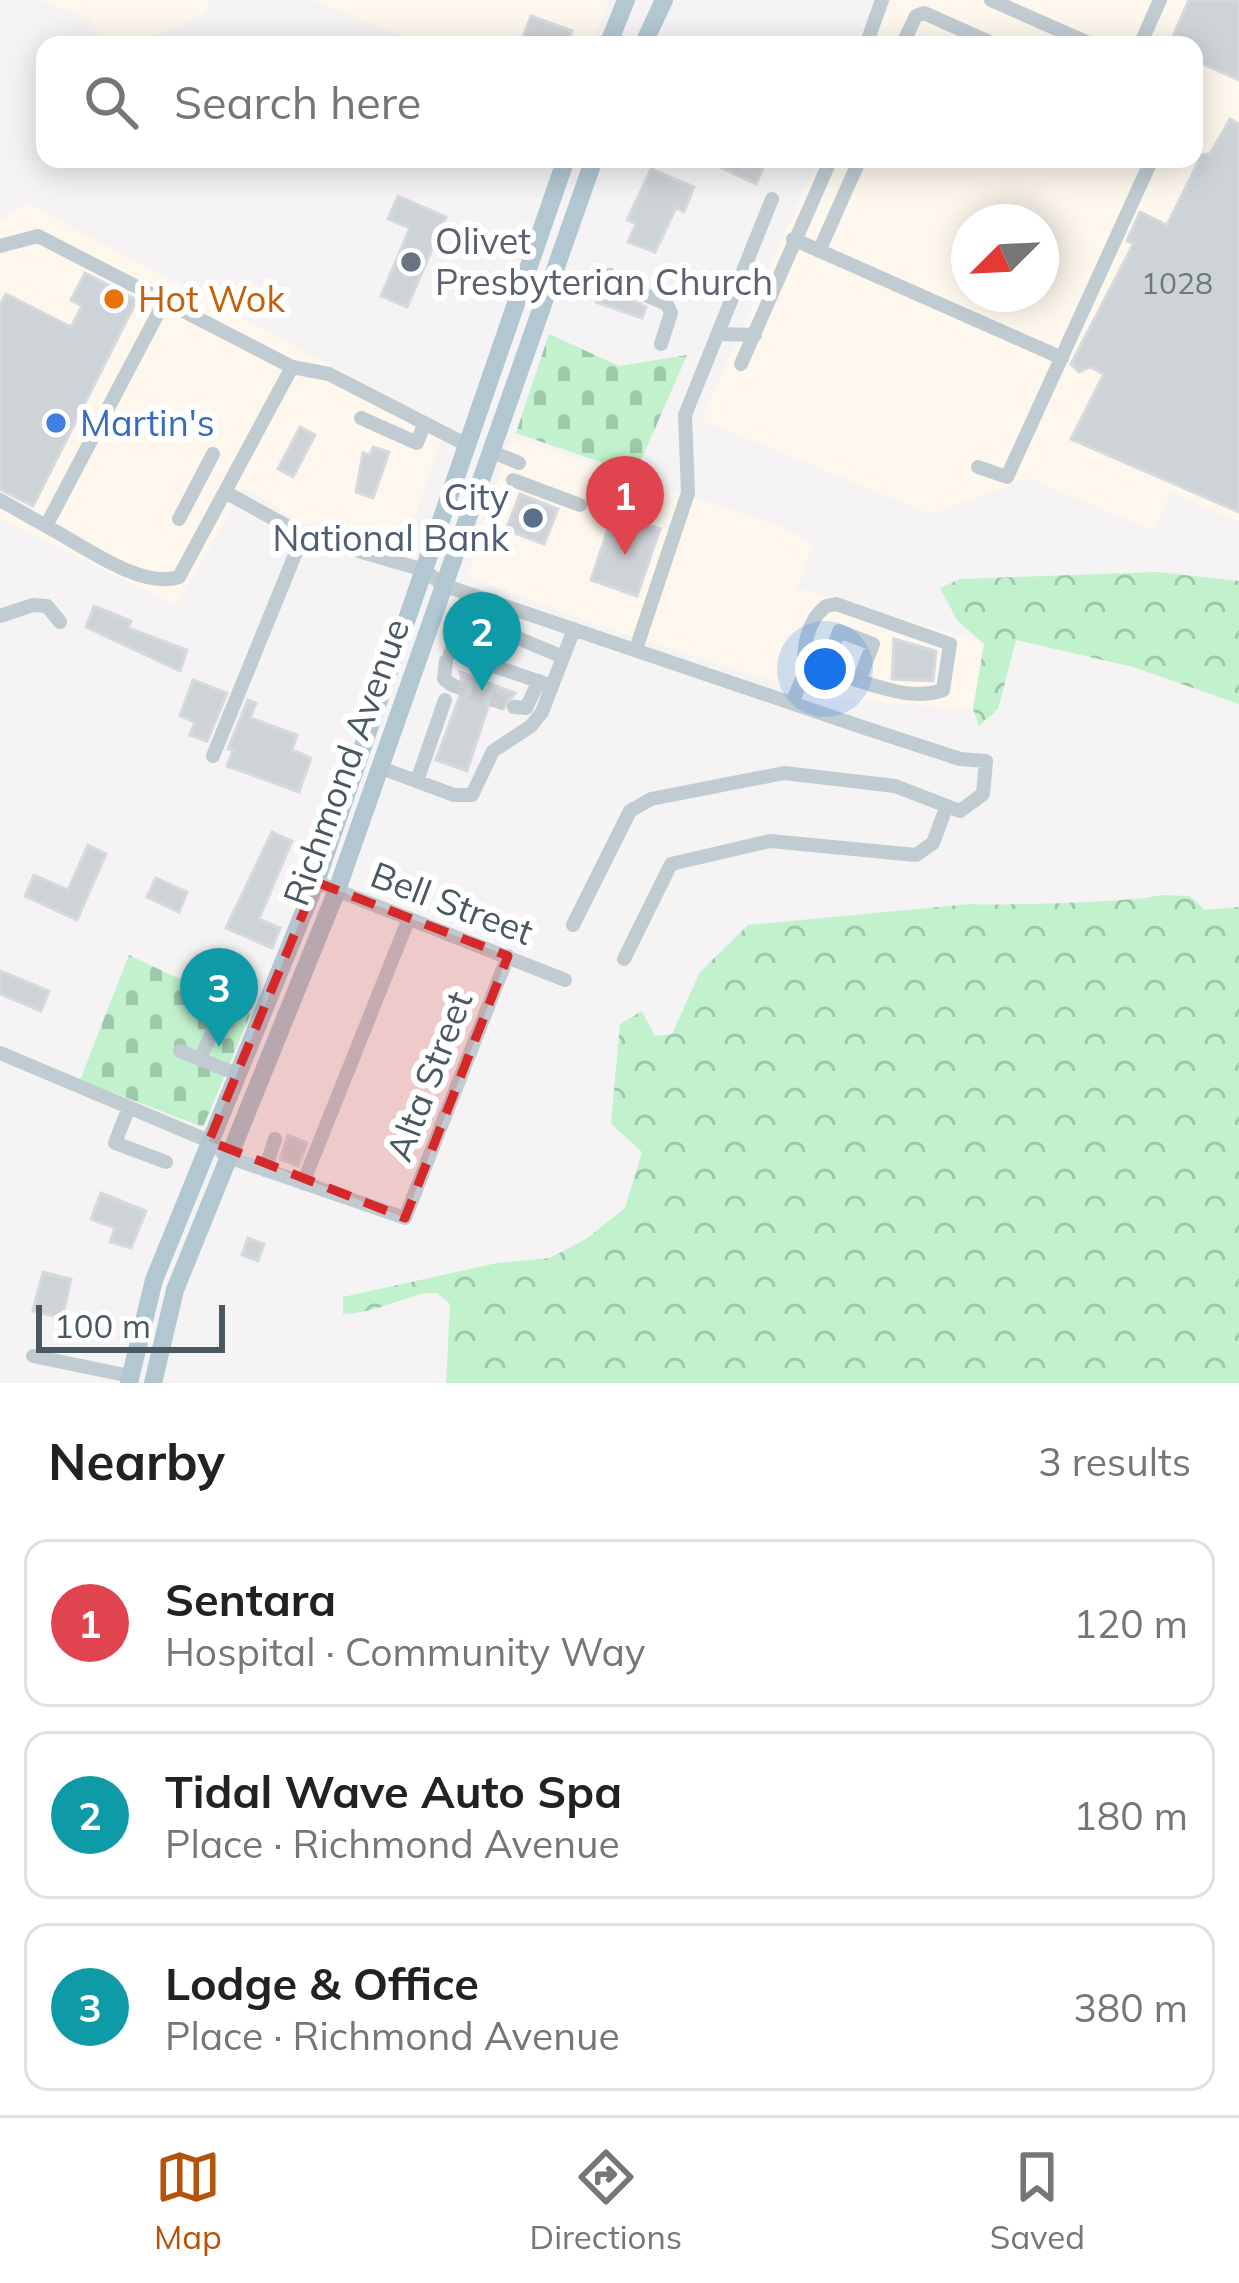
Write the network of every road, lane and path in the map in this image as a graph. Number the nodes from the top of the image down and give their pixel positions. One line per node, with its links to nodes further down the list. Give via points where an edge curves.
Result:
1 (626, 0): 6 (main road)
2 (664, 0): 7 (main road)
3 (881, 0): 8 (street)
4 (991, 0): 11 (street)
5 (1160, 0): 12 (street)
6 (612, 36)
7 (647, 36)
8 (869, 36)
9 (906, 36): 10 (street, via 924,14)
10 (975, 36)
11 (1073, 36)
12 (1144, 36)
13 (563, 168): 19 (main road, Richmond Avenue)
14 (591, 168): 22 (main road, Richmond Avenue)
15 (827, 168): 20 (street)
16 (856, 168): 23 (street)
17 (1148, 168): 29 (street)
18 (772, 199): 26 (street)
19 (540, 235): 22 (street); 34 (main road, Richmond Avenue)
20 (793, 239): 23 (street); 27 (street)
21 (0, 246): 25 (street, via 38,236)
22 (559, 250): 35 (main road, Richmond Avenue)
23 (819, 251): 29 (street)
24 (610, 275): 28 (street, via 667,304)
25 (164, 302): 31 (street); 44 (street)
26 (720, 334): 27 (street); 51 (street, via 685,415 688,493)
27 (755, 335): 30 (street)
28 (661, 344)
29 (1062, 358): 38 (street, via 1007,477)
30 (741, 364)
31 (292, 367): 33 (street, via 329,374); 40 (street)
32 (361, 418): 33 (street, via 416,443)
33 (424, 424): 34 (street)
34 (467, 445): 46 (main road, Richmond Avenue)
35 (490, 451): 37 (street); 47 (main road, Richmond Avenue)
36 (213, 454): 43 (street)
37 (519, 463)
38 (978, 467)
39 (513, 481): 42 (street)
40 (227, 493): 44 (street, via 179,578 165,582); 45 (street)
41 (0, 500): 44 (street)
42 (580, 505)
43 (179, 519)
44 (46, 526)
45 (303, 535): 46 (street); 62 (street)
46 (424, 570): 47 (street); 66 (main road, Richmond Avenue)
47 (443, 585): 50 (street); 63 (main road, Richmond Avenue)
48 (0, 616): 49 (street, via 47,606)
49 (60, 622)
50 (574, 628): 51 (street); 52 (street)
51 (636, 649): 60 (street)
52 (558, 656): 57 (street); 58 (street, via 468,630 448,657 444,679)
53 (471, 658): 57 (street)
54 (825, 670): 55 (street); 56 (street); 56 (street, via 839,631 873,644)
55 (805, 672): 56 (street, via 811,626 836,604 950,644 943,690 892,691); 60 (street)
56 (859, 681)
57 (545, 683): 61 (street, via 526,708); 64 (street, via 531,726 493,751 472,795)
58 (452, 685)
59 (445, 700): 64 (street)
60 (792, 703): 65 (street, via 986,761 976,804)
61 (514, 707)
62 (213, 756)
63 (381, 768): 64 (street); 67 (main road, Richmond Avenue)
64 (417, 781)
65 (946, 808): 69 (street, via 895,785 784,773 651,799 630,811); 71 (street, via 933,843 916,855 770,841 671,864)
66 (316, 882): 67 (street, Bell Street); 77 (main road, Richmond Avenue)
67 (337, 890): 68 (street, Bell Street); 81 (main road, Richmond Avenue)
68 (409, 918): 70 (street, Bell Street); 84 (street)
69 (573, 925)
70 (508, 956): 72 (street, Bell Street); 84 (street, Alta Street, via 405,1218)
71 (624, 959)
72 (566, 980)
73 (228, 1023): 75 (street, via 218,1018)
74 (180, 1051): 75 (street)
75 (200, 1059): 77 (street)
76 (2, 1060): 78 (street)
77 (237, 1074): 80 (main road, Richmond Avenue)
78 (129, 1107): 80 (street); 82 (street, via 115,1143)
79 (275, 1138): 83 (street)
80 (209, 1141): 81 (street); 86 (main road, Richmond Avenue, via 154,1280)
81 (228, 1157): 83 (street); 87 (main road, Richmond Avenue, via 175,1289)
82 (166, 1162)
83 (265, 1170): 84 (street)
84 (303, 1183)
85 (33, 1356): 86 (street)
86 (130, 1379)
87 (153, 1383)

